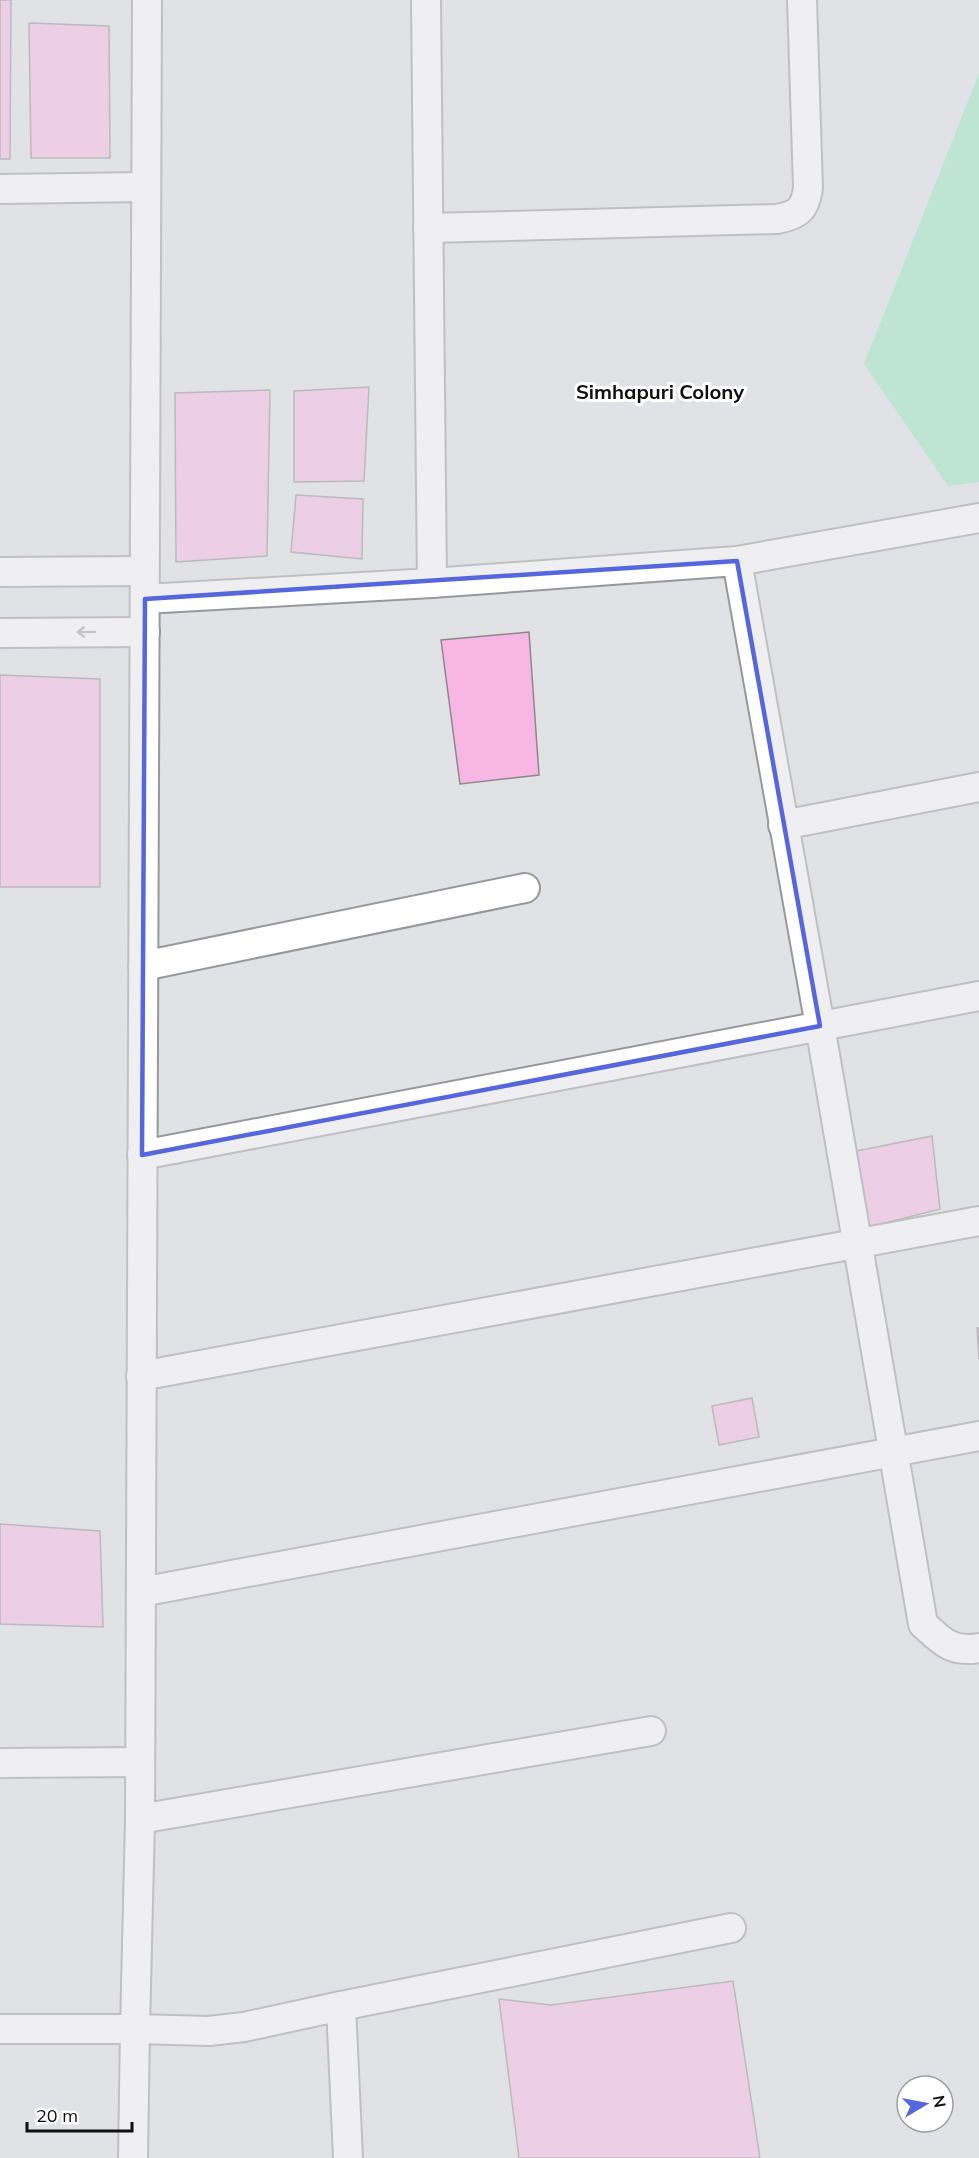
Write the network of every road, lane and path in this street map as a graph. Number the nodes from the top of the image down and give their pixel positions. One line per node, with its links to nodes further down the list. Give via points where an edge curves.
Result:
1 (147, 0): 4 (street)
2 (426, 0): 6 (street)
3 (802, 0): 6 (street, via 808,188 806,203 793,216)
4 (146, 187): 5 (street); 9 (street)
5 (0, 189)
6 (428, 228): 11 (street)
7 (979, 518): 8 (street)
8 (737, 561): 11 (street); 16 (street)
9 (144, 571): 10 (street); 12 (street)
10 (0, 572)
11 (432, 583): 12 (street)
12 (145, 599): 13 (street)
13 (145, 632): 14 (street, one-way to 14); 18 (street)
14 (0, 633)
15 (979, 787): 16 (street)
16 (783, 825): 20 (street)
17 (525, 888): 18 (street)
18 (143, 966): 21 (street)
19 (979, 996): 20 (street)
20 (820, 1026): 21 (street); 23 (street)
21 (142, 1155): 24 (street)
22 (979, 1221): 23 (street)
23 (856, 1244): 24 (street); 26 (street)
24 (141, 1376): 27 (street)
25 (979, 1436): 26 (street)
26 (892, 1452): 27 (street); 28 (street, via 922,1624 947,1646)
27 (141, 1592): 31 (street)
28 (979, 1648)
29 (651, 1731): 32 (street)
30 (0, 1762): 31 (street)
31 (140, 1762): 32 (street)
32 (140, 1819): 36 (street)
33 (731, 1928): 34 (street)
34 (341, 2006): 36 (street, via 209,2031); 38 (street)
35 (0, 2029): 36 (street)
36 (135, 2029): 37 (street)
37 (133, 2158)
38 (348, 2158)

